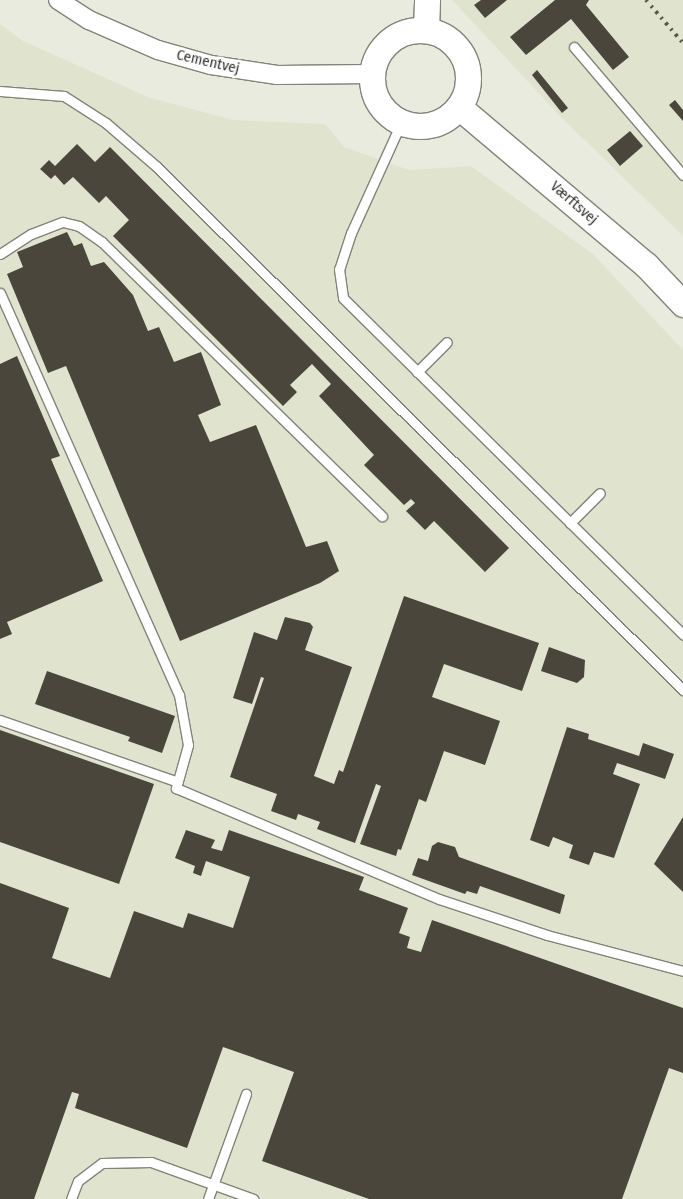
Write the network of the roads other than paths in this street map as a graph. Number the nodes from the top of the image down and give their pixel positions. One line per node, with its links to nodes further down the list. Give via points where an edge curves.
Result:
1 (58, 0): 5 (street, Cementvej, via 89,20 158,50 211,65 277,75)
2 (428, 0): 3 (street)
3 (426, 30): 5 (street, via 411,30 385,45); 7 (street, via 442,35 455,45 464,59 468,75 467,92)
4 (574, 47): 9 (lane)
5 (371, 74): 8 (street, via 378,104)
6 (0, 91): 20 (lane, via 64,96 106,123 136,148)
7 (459, 107): 8 (street, via 448,118 433,125 417,127); 12 (street, Værftsvej, via 646,265)
8 (401, 123): 15 (lane, via 351,233 339,269 339,282 343,298)
9 (683, 175)
10 (0, 254): 17 (lane, via 31,234 63,222 87,232 110,249)
11 (0, 293): 13 (lane)
12 (683, 304)
13 (3, 309): 22 (lane, via 179,695 188,745)
14 (447, 342): 15 (lane)
15 (416, 372): 18 (lane)
16 (600, 493): 18 (lane)
17 (382, 516)
18 (570, 523): 19 (lane)
19 (683, 635)
20 (683, 690)
21 (0, 720): 22 (lane)
22 (178, 782): 23 (lane, via 176,788 184,792 439,899 547,935)
23 (683, 971)
24 (246, 1094): 25 (lane)
25 (213, 1185): 26 (lane, via 151,1162 102,1163 78,1181); 27 (lane); 28 (lane)
26 (71, 1199)
27 (208, 1199)
28 (253, 1199)

